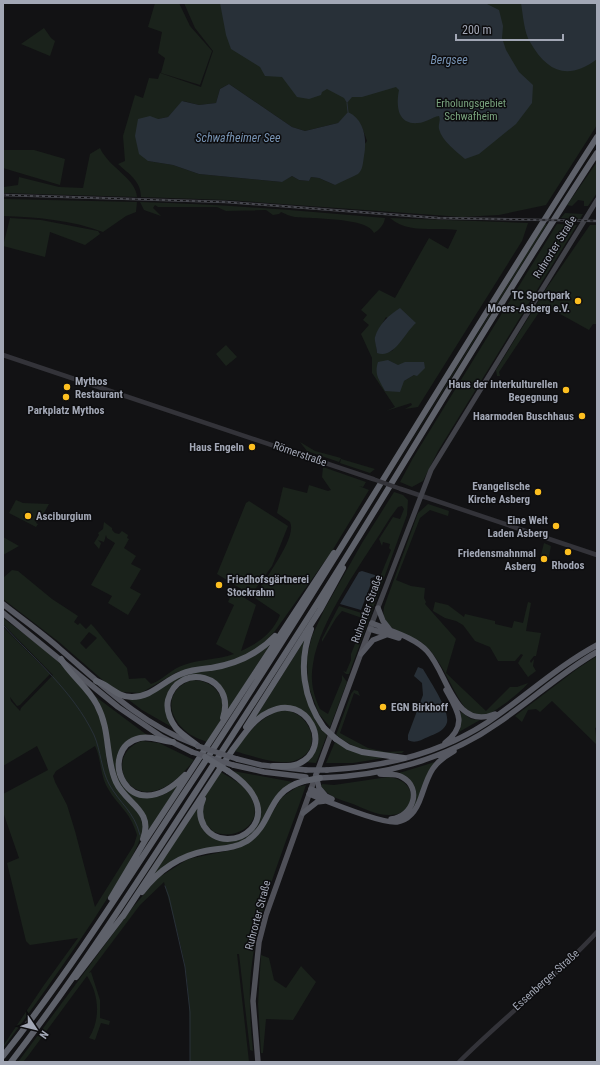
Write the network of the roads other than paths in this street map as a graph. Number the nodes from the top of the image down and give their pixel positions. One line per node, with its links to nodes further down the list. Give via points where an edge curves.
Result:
1 (597, 137): 6 (highway)
2 (597, 153): 7 (highway, via 495,313)
3 (597, 200): 5 (main road, Ruhrorter Straße, via 440,452)
4 (3, 355): 5 (street, Römerstraße, bridge)
5 (420, 495): 8 (street, Römerstraße); 10 (main road, Ruhrorter Straße)
6 (351, 532): 13 (highway, via 328,560); 41 (highway, via 219,740)
7 (353, 546): 11 (highway); 43 (highway, via 159,848)
8 (597, 555)
9 (3, 604): 20 (highway)
10 (378, 608): 14 (main road, Ruhrorter Straße); 15 (highway)
11 (320, 610): 27 (highway); 29 (highway, bridge, via 307,640 304,673 309,701 316,717 324,728 348,747 362,752)
12 (3, 613): 19 (highway)
13 (292, 614): 20 (highway, via 266,645 250,656 228,665 182,673 145,695 121,695); 22 (highway)
14 (371, 626): 15 (highway); 18 (main road, Ruhrorter Straße)
15 (391, 634): 18 (highway, via 373,640); 21 (highway, via 416,643 427,651 459,705 468,714 475,718 485,718); 26 (highway, via 413,644 426,654 456,708 459,720 457,731)
16 (597, 645): 21 (highway, via 566,664)
17 (597, 652): 24 (highway, via 498,724)
18 (361, 654): 33 (main road, Ruhrorter Straße)
19 (61, 659): 23 (highway, via 118,707); 39 (highway, via 91,693 101,713 117,783 143,816 145,833)
20 (96, 681): 25 (highway, via 142,718)
21 (505, 710): 26 (highway, via 466,735)
22 (221, 725): 25 (highway, via 226,704 224,695 212,681 193,677 181,681 174,687 167,702 170,720); 31 (highway)
23 (173, 742): 28 (highway, bridge); 31 (highway, via 149,737 129,743 121,753 118,763 120,776 126,786 136,794 157,795 170,789)
24 (465, 743): 32 (highway, via 413,764); 37 (highway, via 433,767 428,774 417,808 413,814 401,820 382,820)
25 (198, 746): 30 (highway, bridge, via 236,759)
26 (440, 746): 29 (highway)
27 (233, 749): 30 (highway, via 252,725 267,712 287,707 298,710 308,717 314,729 315,743 312,750 309,756 297,764); 35 (highway)
28 (205, 757): 34 (highway, bridge); 35 (highway, bridge, via 228,771 249,789 258,806 253,826 241,836 233,839 220,838 207,830 201,821 201,803)
29 (404, 758): 30 (highway, bridge, via 380,764 327,770)
30 (273, 766)
31 (193, 767): 39 (highway)
32 (376, 773): 33 (highway); 37 (highway, via 400,776 409,783 414,800 403,815 383,818)
33 (320, 777): 34 (highway, bridge); 36 (main road, Ruhrorter Straße); 37 (highway, via 321,792)
34 (305, 779): 40 (highway, via 282,791 274,801 261,828 246,841 230,848 189,855 169,866 150,882)
35 (212, 780): 40 (highway)
36 (310, 792): 37 (highway); 38 (main road, Ruhrorter Straße)
37 (330, 800): 38 (highway, via 317,802)
38 (303, 812): 46 (main road, Ruhrorter Straße, via 259,942 253,1001)
39 (140, 849): 41 (highway, via 120,880)
40 (122, 916): 43 (highway, via 88,963)
41 (99, 922): 44 (highway)
42 (597, 932): 47 (street, Essenberger Straße)
43 (55, 1002): 45 (highway)
44 (3, 1056)
45 (11, 1062)
46 (258, 1062)
47 (459, 1062)

